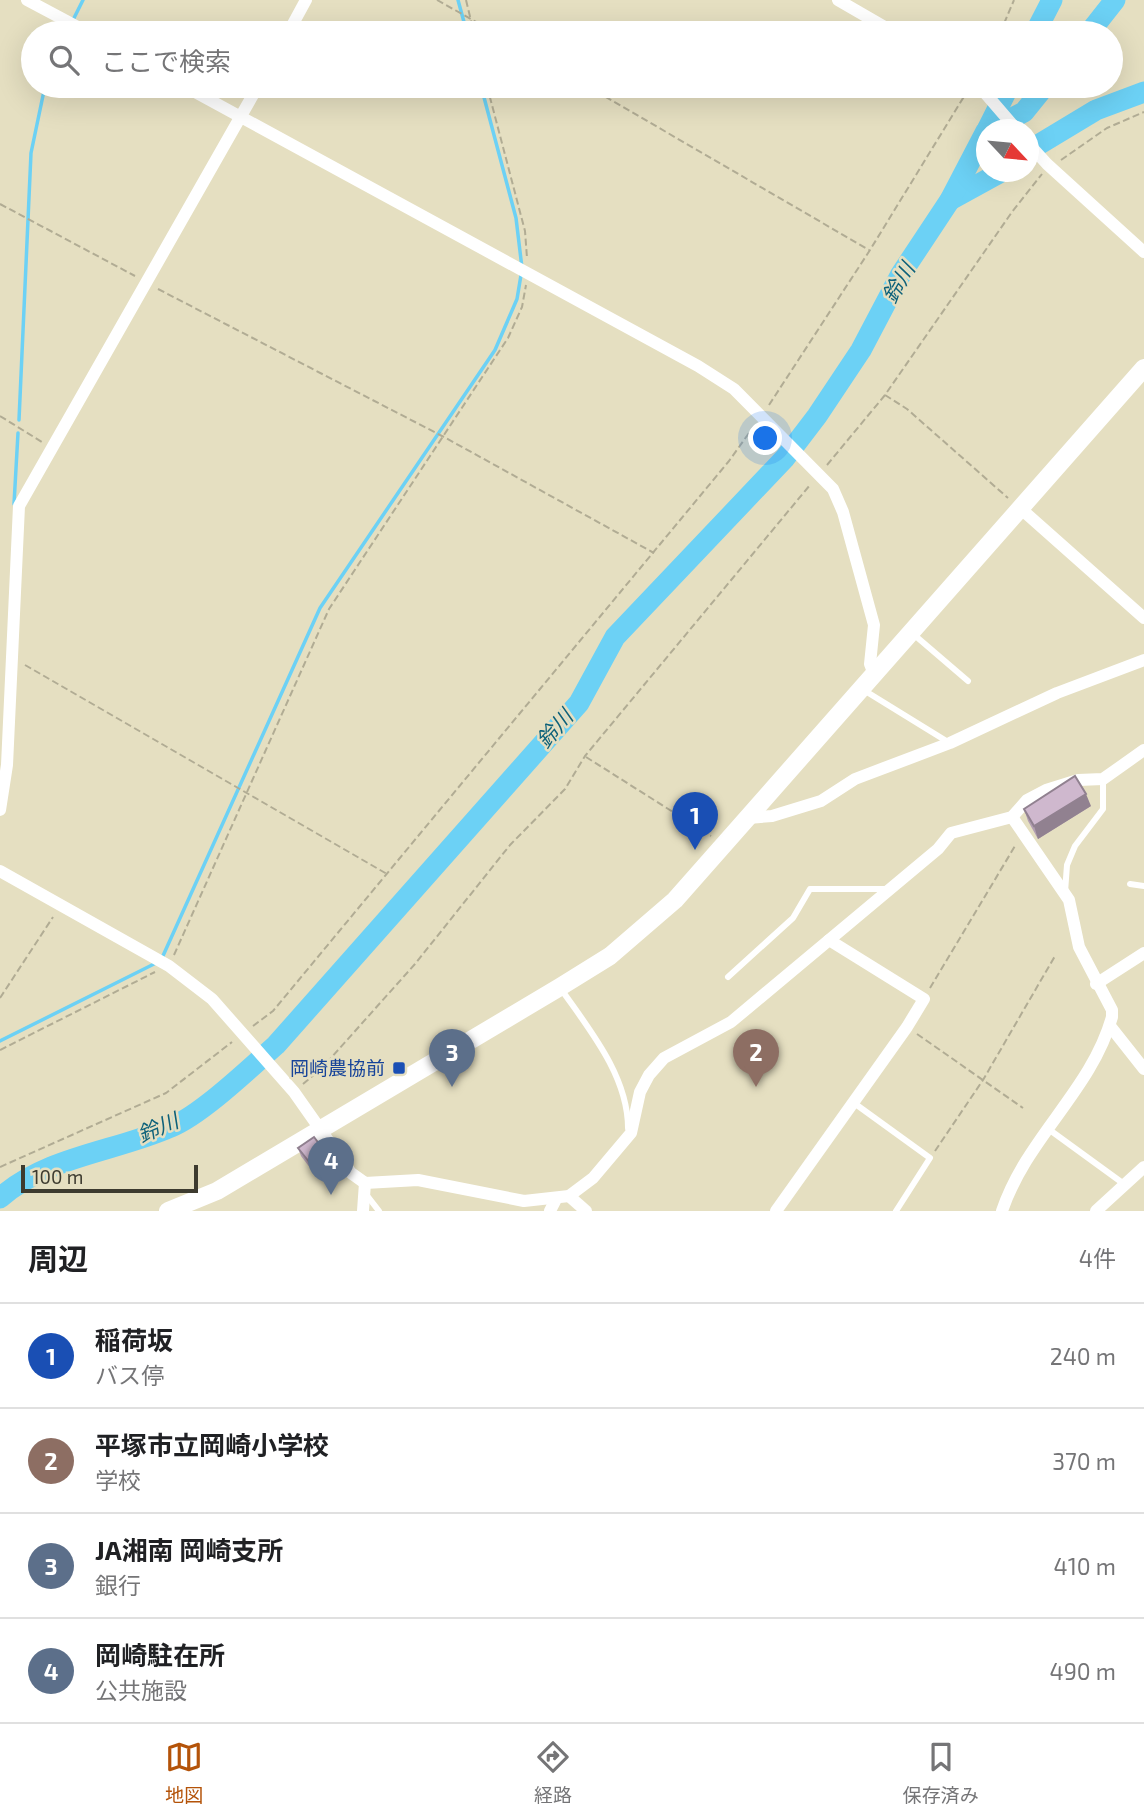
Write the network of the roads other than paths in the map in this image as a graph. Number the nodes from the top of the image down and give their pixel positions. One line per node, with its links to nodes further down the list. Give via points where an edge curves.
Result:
1 (27, 0): 4 (street)
2 (306, 0): 5 (street)
3 (838, 0): 6 (street)
4 (66, 21)
5 (295, 21)
6 (874, 21)
7 (206, 98): 10 (street)
8 (251, 98): 10 (street)
9 (989, 98): 11 (street)
10 (241, 117): 19 (street, via 734,389 833,489 874,625 870,664); 25 (street, via 19,506 7,765)
11 (1008, 119)
12 (1039, 154): 13 (street)
13 (1144, 252)
14 (1144, 368): 15 (street)
15 (1020, 508): 16 (street); 17 (street)
16 (1144, 618)
17 (911, 632): 19 (street); 20 (lane)
18 (1144, 660): 22 (street, via 1057,693)
19 (874, 674): 21 (street)
20 (968, 681)
21 (861, 688): 22 (lane); 27 (street)
22 (950, 743): 27 (street, via 855,779 821,801)
23 (1144, 750): 24 (street)
24 (1103, 779): 26 (street, via 1078,780 1046,790 1027,800); 32 (lane, via 1103,809 1075,846)
25 (0, 810)
26 (1012, 817): 31 (street, via 951,833); 32 (street)
27 (748, 818): 37 (street, via 644,930)
28 (0, 871): 42 (street, via 169,965 212,999 294,1092)
29 (1130, 884): 30 (lane)
30 (1144, 886)
31 (890, 889): 33 (street); 35 (lane, via 810,889 793,918)
32 (1064, 893): 36 (street, via 1079,947)
33 (829, 940): 40 (street, via 924,999); 43 (street, via 731,1022 664,1058 640,1092 635,1123)
34 (1144, 953): 36 (street)
35 (728, 977)
36 (1096, 984): 38 (street, via 1112,1010)
37 (560, 987): 42 (street); 43 (lane, via 598,1042 622,1090)
38 (1110, 1026): 39 (street); 41 (street, via 1073,1096)
39 (1144, 1069)
40 (854, 1103): 53 (street); 54 (lane, via 930,1158)
41 (1047, 1128): 45 (lane); 55 (street, via 1028,1153)
42 (320, 1129): 46 (street); 49 (street, via 217,1191)
43 (626, 1140): 47 (street, via 593,1178)
44 (1144, 1167): 45 (street)
45 (1124, 1184): 48 (street)
46 (365, 1188): 47 (street, via 418,1180 524,1201); 50 (street); 51 (lane)
47 (558, 1202): 52 (street)
48 (1104, 1208)
49 (168, 1211)
50 (363, 1211)
51 (379, 1211)
52 (586, 1211)
53 (776, 1211)
54 (896, 1211)
55 (1002, 1211)

